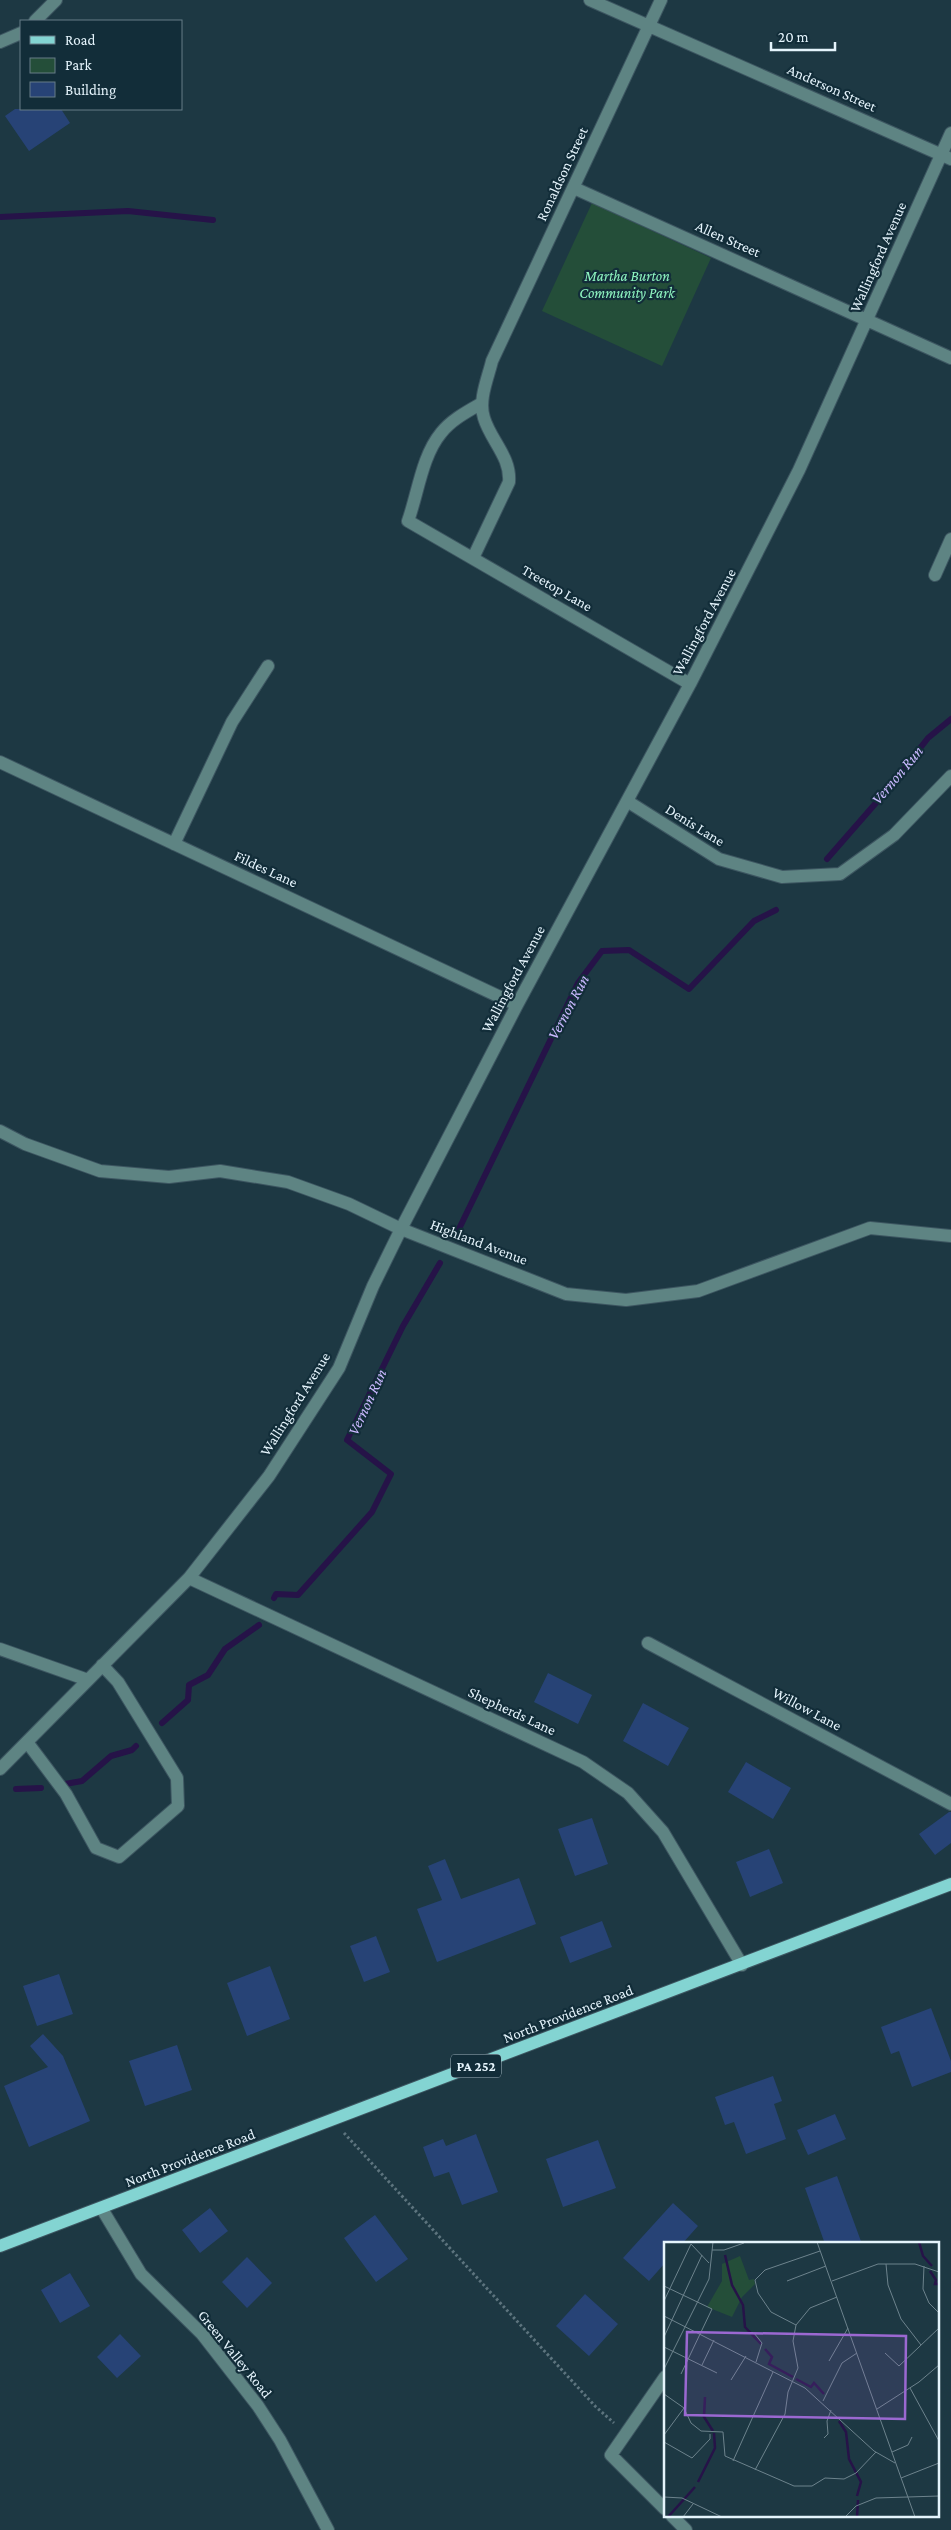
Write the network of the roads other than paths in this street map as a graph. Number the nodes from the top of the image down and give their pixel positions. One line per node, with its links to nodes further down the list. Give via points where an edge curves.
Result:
1 (56, 0): 4 (street)
2 (590, 0): 5 (street, Anderson Street)
3 (661, 0): 5 (street, Ronaldson Street)
4 (36, 20)
5 (649, 25): 9 (street, Anderson Street); 10 (street, Ronaldson Street)
6 (20, 33): 7 (street)
7 (0, 42)
8 (951, 133): 9 (street, Wallingford Avenue)
9 (946, 157): 11 (street, Wallingford Avenue)
10 (574, 188): 11 (street, Allen Street); 13 (street, Ronaldson Street, via 492,360)
11 (868, 320): 12 (street, Allen Street); 18 (street, Wallingford Avenue, via 799,470)
12 (951, 358)
13 (482, 403): 15 (street, via 484,418 510,468 509,482); 15 (street, Treetop Lane, via 441,433 427,458 408,521)
14 (951, 539): 16 (street)
15 (473, 558): 18 (street, Treetop Lane)
16 (935, 575)
17 (268, 666): 22 (street, via 232,722)
18 (690, 684): 21 (street, Wallingford Avenue)
19 (0, 762): 22 (street, Fildes Lane)
20 (951, 776): 21 (street, Denis Lane, via 894,835 840,874 782,877 719,859)
21 (627, 802): 23 (street, Wallingford Avenue)
22 (174, 844): 23 (street, Fildes Lane)
23 (517, 1005): 25 (street, Wallingford Avenue)
24 (0, 1131): 25 (street, Highland Avenue, via 25,1144 100,1171 170,1177 220,1171 288,1182 349,1204)
25 (401, 1229): 26 (street, Highland Avenue, via 566,1294 626,1300 698,1291 870,1228); 27 (street, Wallingford Avenue, via 339,1368 269,1476)
26 (951, 1236)
27 (190, 1578): 30 (street, Wallingford Avenue); 36 (street, Shepherds Lane, via 583,1762 628,1793 663,1832)
28 (648, 1643): 34 (street, Willow Lane)
29 (0, 1649): 31 (street)
30 (102, 1666): 31 (street, Wallingford Avenue); 32 (street, via 118,1682 177,1778 178,1806 119,1857 96,1848 66,1794)
31 (88, 1680): 32 (street, Wallingford Avenue)
32 (27, 1742): 33 (street, Wallingford Avenue)
33 (0, 1769)
34 (951, 1804)
35 (951, 1884): 36 (main road, North Providence Road / PA 252)
36 (742, 1966): 37 (main road, North Providence Road / PA 252)
37 (102, 2209): 38 (main road, North Providence Road / PA 252); 42 (street, Green Valley Road, via 141,2274 202,2334 258,2406)
38 (0, 2246)
39 (664, 2378): 40 (street, via 610,2455)
40 (664, 2508)
41 (674, 2518): 43 (street)
42 (328, 2530)
43 (686, 2530)

